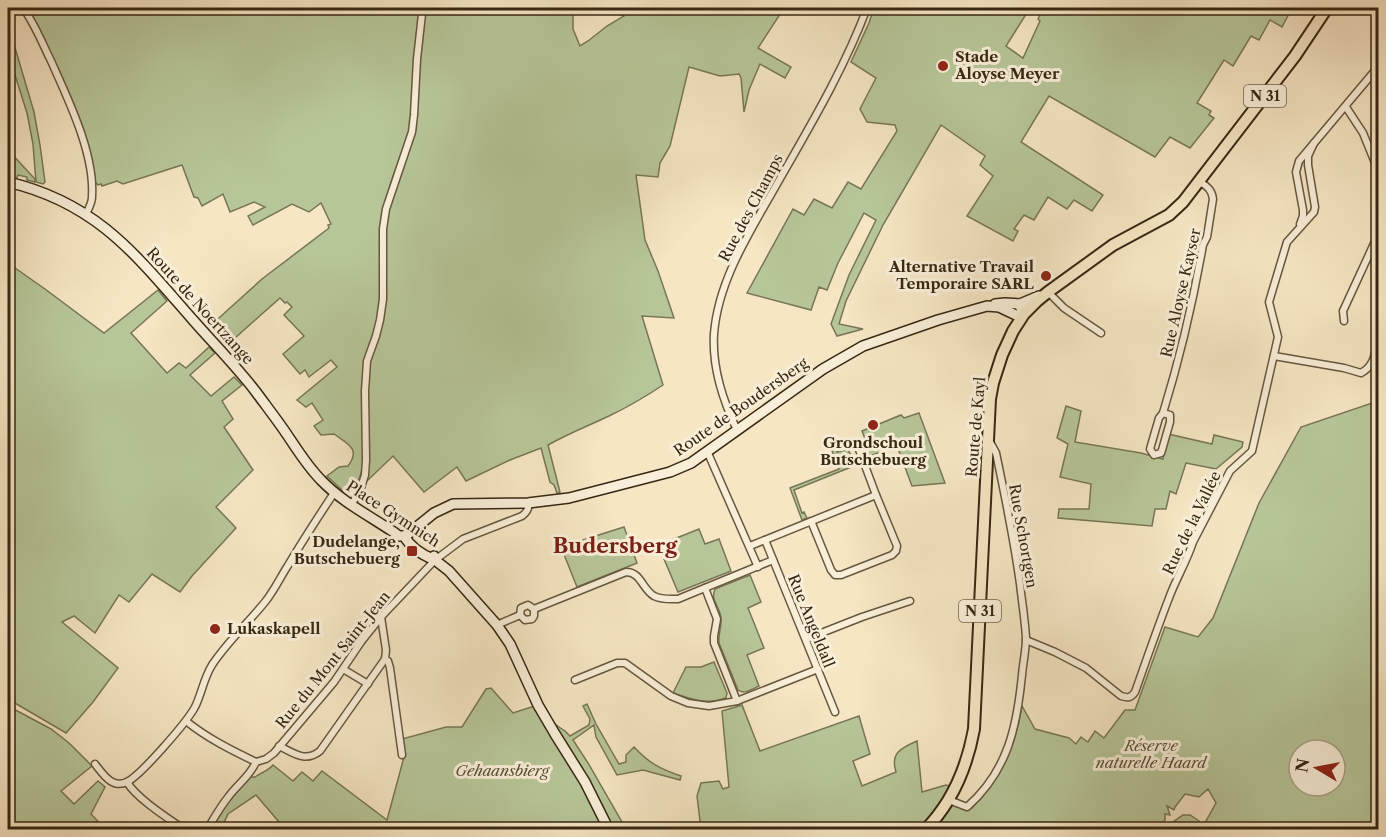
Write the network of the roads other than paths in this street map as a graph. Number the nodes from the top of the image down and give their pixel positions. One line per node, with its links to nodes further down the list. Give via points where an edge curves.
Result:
1 (23, 8): 15 (street, via 65,92 87,152 92,193)
2 (422, 8): 34 (street, via 412,132 383,229 383,299 367,361 365,475)
3 (867, 8): 27 (street, Rue des Champs, via 843,65 736,258 720,301 714,333 715,361 727,411)
4 (1327, 8): 12 (main road, Route de Kayl / N 31)
5 (1378, 67): 6 (street)
6 (1346, 107): 7 (street); 8 (street, via 1363,133)
7 (1314, 143): 9 (street, via 1308,156); 10 (street, via 1299,161)
8 (1378, 170)
9 (1309, 172): 10 (street); 14 (street)
10 (1297, 176): 13 (street)
11 (8, 182): 15 (main road, Route de Noertzange, via 43,192)
12 (1200, 182): 18 (main road, Route de Kayl / N 31, via 1169,214 1113,245); 26 (street, Rue Aloyse Kayser, via 1213,193 1212,208 1186,332)
13 (1304, 210): 14 (street); 16 (street, Rue de la Vallée)
14 (1314, 212): 16 (street, Rue de la Vallée)
15 (86, 214): 31 (main road, Route de Noertzange, via 122,242 156,278 254,389 319,479)
16 (1298, 228): 25 (street, Rue de la Vallée, via 1287,242 1269,302 1278,337)
17 (1378, 235): 22 (street, via 1343,311)
18 (1048, 292): 19 (main road, Route de Boudersberg); 21 (main road, Route de Kayl / N 31); 23 (street)
19 (1019, 304): 20 (main road, Route de Boudersberg); 21 (main road)
20 (987, 306): 21 (main road); 27 (main road, Route de Boudersberg, via 863,346 823,369)
21 (1024, 314): 28 (main road, Route de Kayl / N 31, via 995,372)
22 (1344, 321)
23 (1101, 333)
24 (1378, 336): 25 (street, via 1372,364 1361,373)
25 (1274, 356): 47 (street, Rue de la Vallée, via 1252,451 1230,471 1193,542 1132,696 1121,696 1086,668)
26 (1163, 413): 26 (street, Rue Aloyse Kayser, via 1170,415 1170,422 1161,453 1154,455 1151,446)
27 (737, 430): 30 (main road, Route de Boudersberg)
28 (988, 439): 47 (street, Rue Schortgen, via 996,453 1013,534); 61 (main road, Route de Kayl / N 31, via 974,729 960,781)
29 (858, 447): 32 (street)
30 (707, 451): 33 (main road, Route de Boudersberg, via 670,472 569,498); 38 (street)
31 (334, 493): 34 (main road, Place Gymnich); 55 (street, via 266,602 214,663)
32 (876, 495): 35 (street); 35 (street, via 897,546 892,555 835,575)
33 (528, 503): 36 (main road, Route de Boudersberg, via 453,504); 39 (street, Rue du Mont Saint-Jean, via 529,508 522,516 463,540)
34 (351, 505): 36 (main road, Place Gymnich, via 399,536)
35 (811, 521): 37 (street)
36 (406, 535): 39 (main road, Place Gymnich, via 412,547)
37 (765, 540): 38 (street); 40 (street, Rue Angeldall)
38 (750, 546): 41 (street)
39 (435, 560): 44 (street, Rue du Mont Saint-Jean); 45 (main road, Place Gymnich)
40 (773, 560): 41 (street); 46 (street, Rue Angeldall)
41 (758, 567): 42 (street)
42 (705, 588): 45 (street, via 666,599 654,596 638,576 626,572 534,609 524,606 520,615); 53 (street, via 717,619 714,643)
43 (910, 601): 46 (street)
44 (381, 617): 48 (street); 49 (street, Rue du Mont Saint-Jean)
45 (497, 625): 64 (main road, Place Gymnich)
46 (806, 639): 50 (street, Rue Angeldall)
47 (1026, 640): 61 (street, Rue Schortgen, via 1015,725 1002,764 967,807)
48 (385, 659): 52 (street); 57 (street, via 390,668)
49 (344, 669): 52 (street); 56 (street, Rue du Mont Saint-Jean)
50 (818, 669): 53 (street); 54 (street, Rue Angeldall)
51 (575, 680): 53 (street, via 625,663 688,704 709,706)
52 (368, 684): 56 (street, via 314,756 301,757)
53 (737, 701)
54 (835, 712)
55 (186, 721): 58 (street, via 219,744); 60 (street)
56 (279, 746): 58 (street, Rue du Mont Saint-Jean, via 266,759)
57 (402, 755)
58 (256, 762): 63 (street, Rue du Mont Saint-Jean, via 219,808)
59 (95, 764): 60 (street, via 114,783)
60 (127, 782): 62 (street, via 135,793)
61 (949, 800): 65 (main road, Route de Kayl / N 31)
62 (185, 830)
63 (207, 830)
64 (609, 830)
65 (925, 830)

